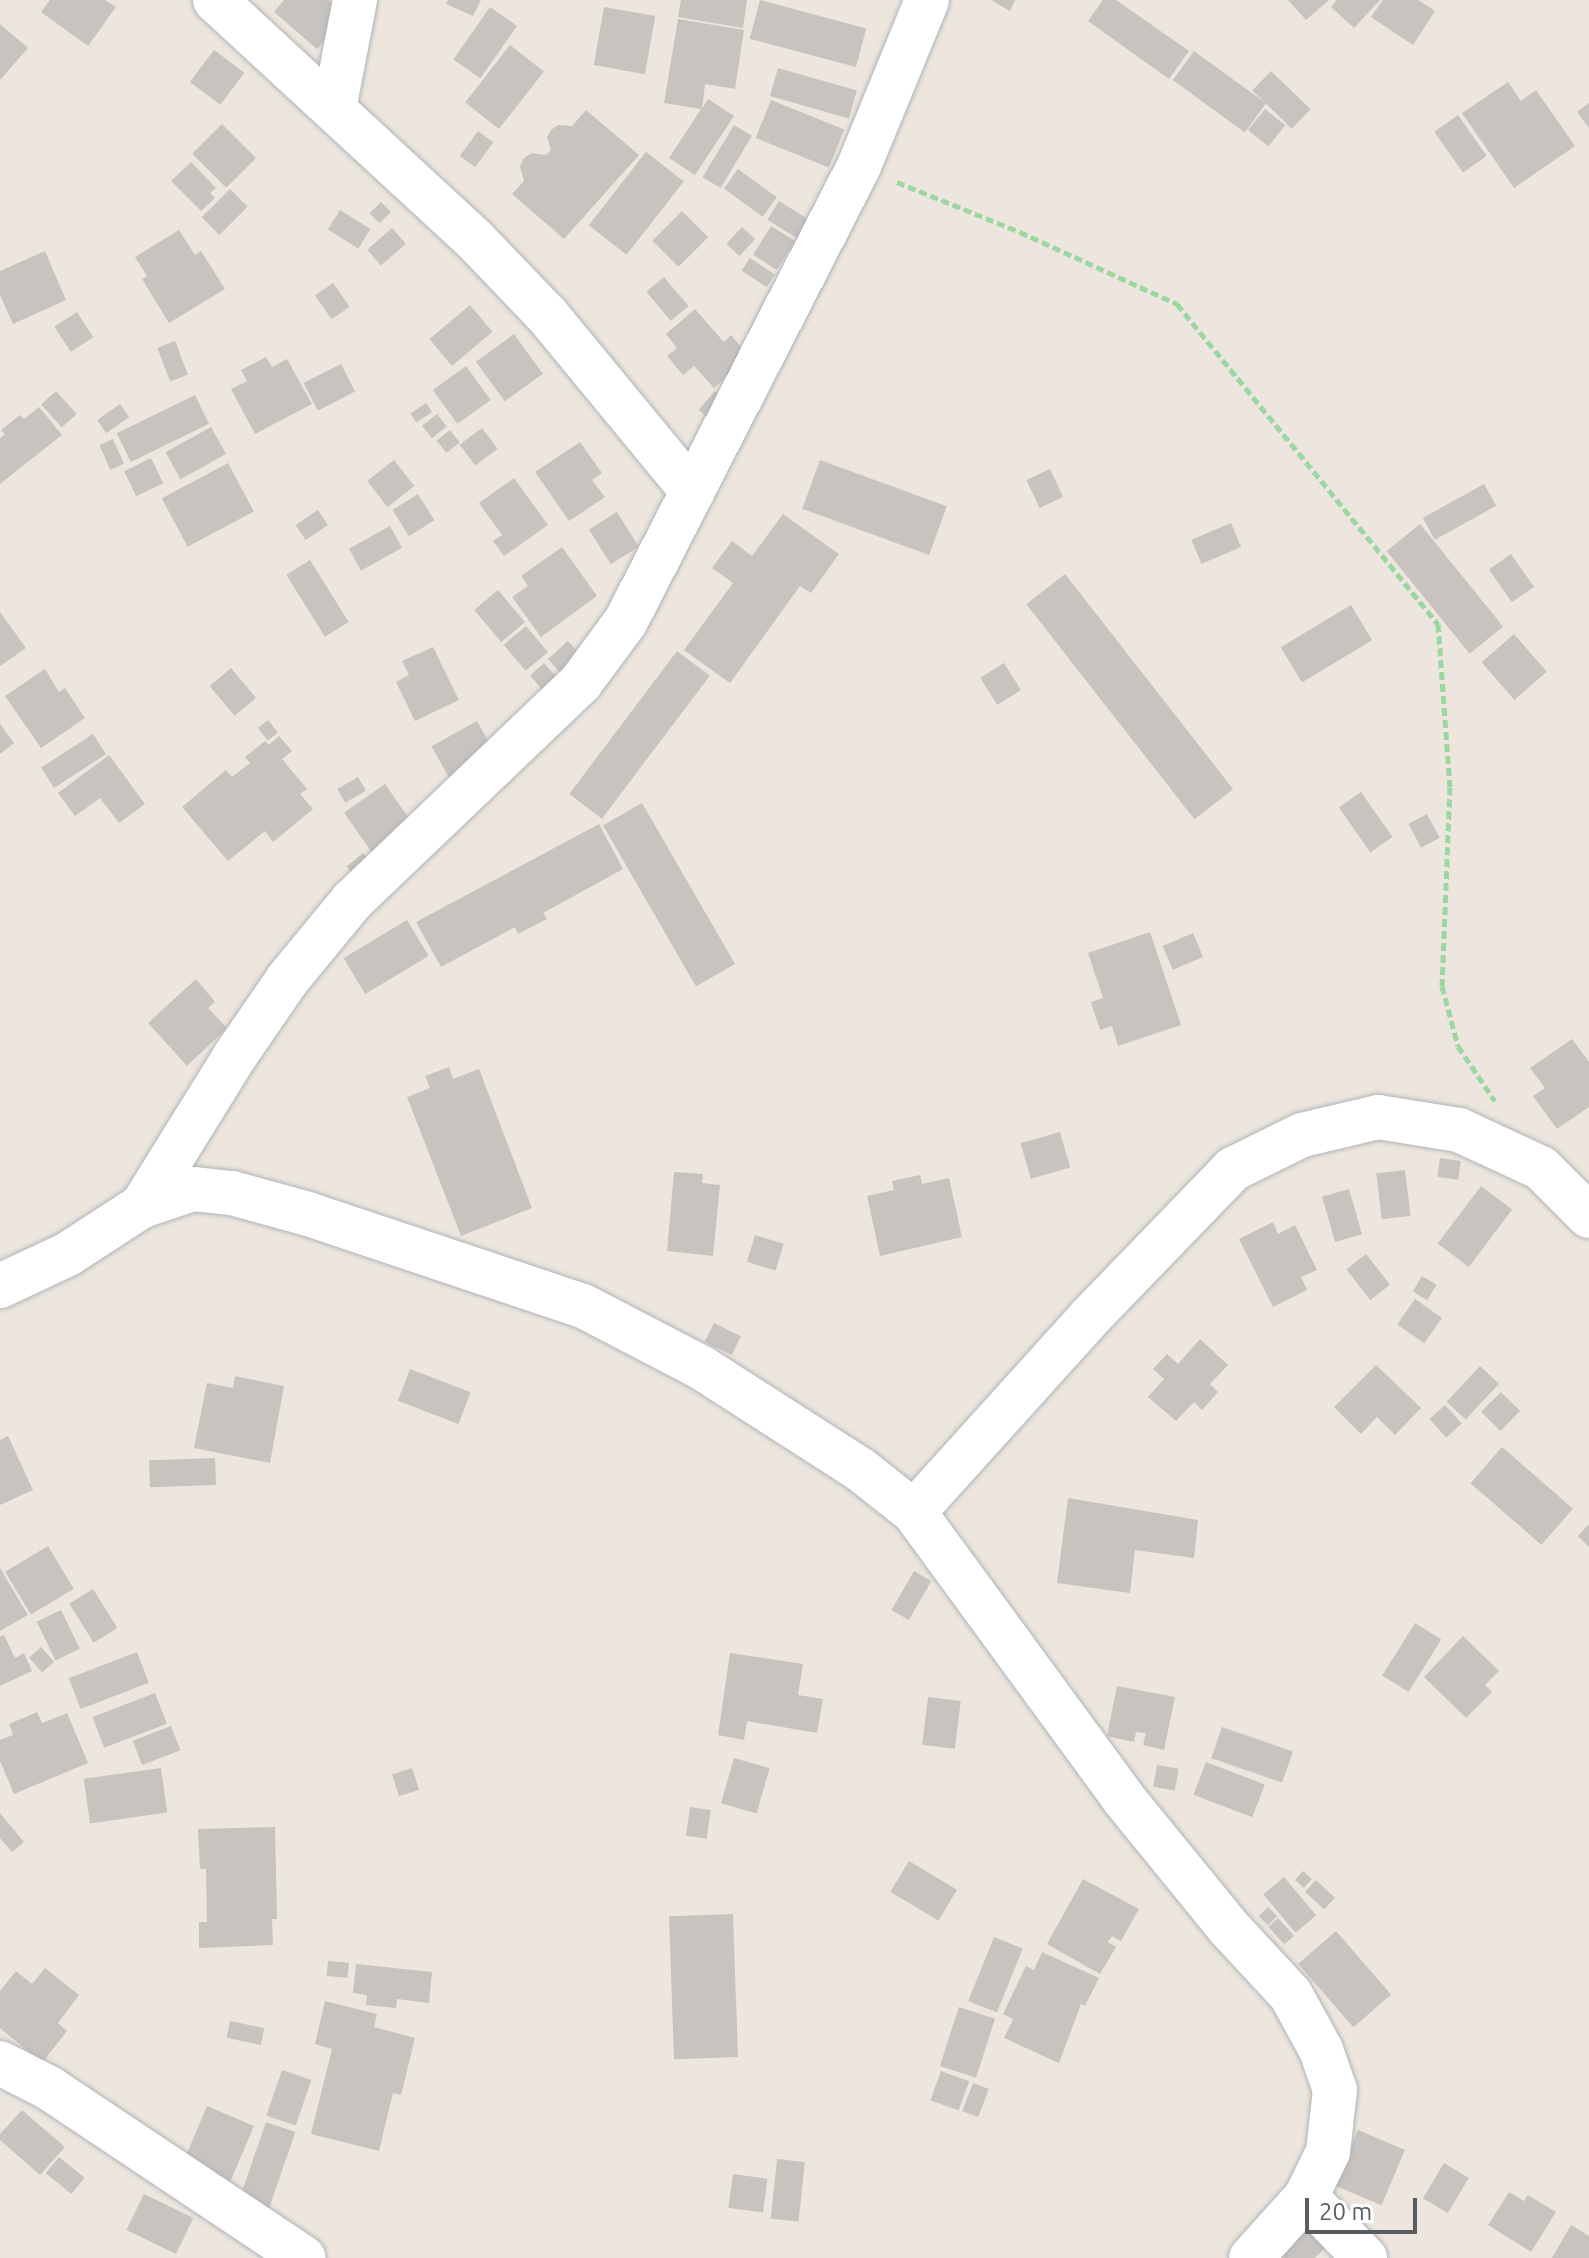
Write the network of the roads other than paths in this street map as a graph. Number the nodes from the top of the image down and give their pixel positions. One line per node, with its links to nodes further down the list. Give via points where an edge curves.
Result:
1 (215, 0): 4 (street)
2 (355, 0): 4 (street)
3 (927, 0): 5 (street, via 859,166)
4 (334, 109): 5 (street, via 547,315)
5 (693, 492): 6 (street, via 626,621 581,682 352,901 252,1030)
6 (142, 1206): 8 (street, via 68,1254); 9 (street, via 193,1189 232,1193 583,1306 702,1368 861,1470)
7 (1589, 1216): 9 (street, via 1541,1168 1459,1130 1378,1117 1302,1135 1233,1169)
8 (0, 1286)
9 (914, 1512): 11 (street, via 1123,1798 1291,1995 1321,2050 1335,2090 1328,2152)
10 (0, 2063): 12 (street, via 49,2088)
11 (1306, 2197): 13 (street); 14 (street)
12 (304, 2258)
13 (1251, 2258)
14 (1365, 2258)

